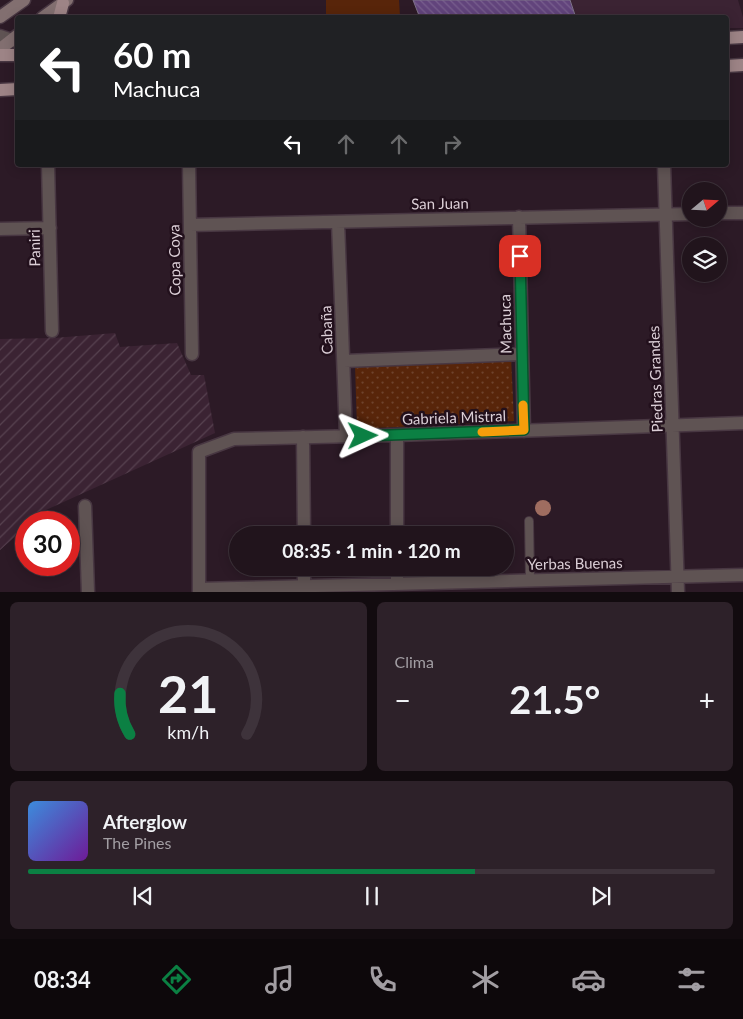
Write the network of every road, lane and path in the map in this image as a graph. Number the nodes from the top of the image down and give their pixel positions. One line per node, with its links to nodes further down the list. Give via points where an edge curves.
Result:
1 (24, 0): 5 (main road)
2 (65, 1): 3 (main road); 4 (main road)
3 (46, 15)
4 (60, 15)
5 (0, 17)
6 (743, 37): 8 (main road)
7 (12, 38): 9 (main road)
8 (729, 38)
9 (0, 49)
10 (0, 55): 11 (main road)
11 (15, 55)
12 (743, 65): 13 (main road)
13 (729, 66)
14 (15, 89): 15 (main road)
15 (0, 90)
16 (48, 167): 26 (street, Paniri)
17 (189, 167): 25 (street, Copa Coya)
18 (664, 167): 21 (street, Piedras Grandes)
19 (743, 212): 20 (street)
20 (728, 213)
21 (666, 214): 22 (street, San Juan); 23 (street, San Juan); 33 (street, Piedras Grandes)
22 (682, 214)
23 (519, 217): 24 (street, San Juan); 30 (street, Machuca)
24 (338, 222): 25 (street, San Juan); 31 (street, Cabaña)
25 (190, 225): 29 (street, Copa Coya)
26 (50, 228): 27 (street); 28 (street, Paniri)
27 (0, 229)
28 (52, 331)
29 (192, 354)
30 (522, 354): 31 (street); 34 (street, Machuca)
31 (344, 360): 36 (street, Cabaña)
32 (743, 423): 33 (street, Gabriela Mistral)
33 (672, 425): 34 (street, Gabriela Mistral); 45 (street, Piedras Grandes)
34 (524, 430): 35 (street, Gabriela Mistral)
35 (397, 435): 36 (street, Gabriela Mistral); 41 (street)
36 (346, 436): 37 (street, Gabriela Mistral)
37 (303, 437): 40 (street); 50 (street, Gabriela Mistral, via 234,438 199,452)
38 (85, 506): 51 (street)
39 (529, 521): 46 (lane)
40 (304, 526)
41 (397, 526)
42 (743, 575): 45 (street, Yerbas Buenas)
43 (304, 576): 49 (street)
44 (398, 576): 47 (street)
45 (677, 577): 48 (street, Yerbas Buenas); 52 (street, Piedras Grandes)
46 (530, 580): 47 (street, Yerbas Buenas); 48 (street, Yerbas Buenas)
47 (398, 584): 49 (street, Yerbas Buenas)
48 (570, 585)
49 (304, 589): 50 (street, Yerbas Buenas)
50 (199, 590)
51 (88, 592)
52 (678, 592)

